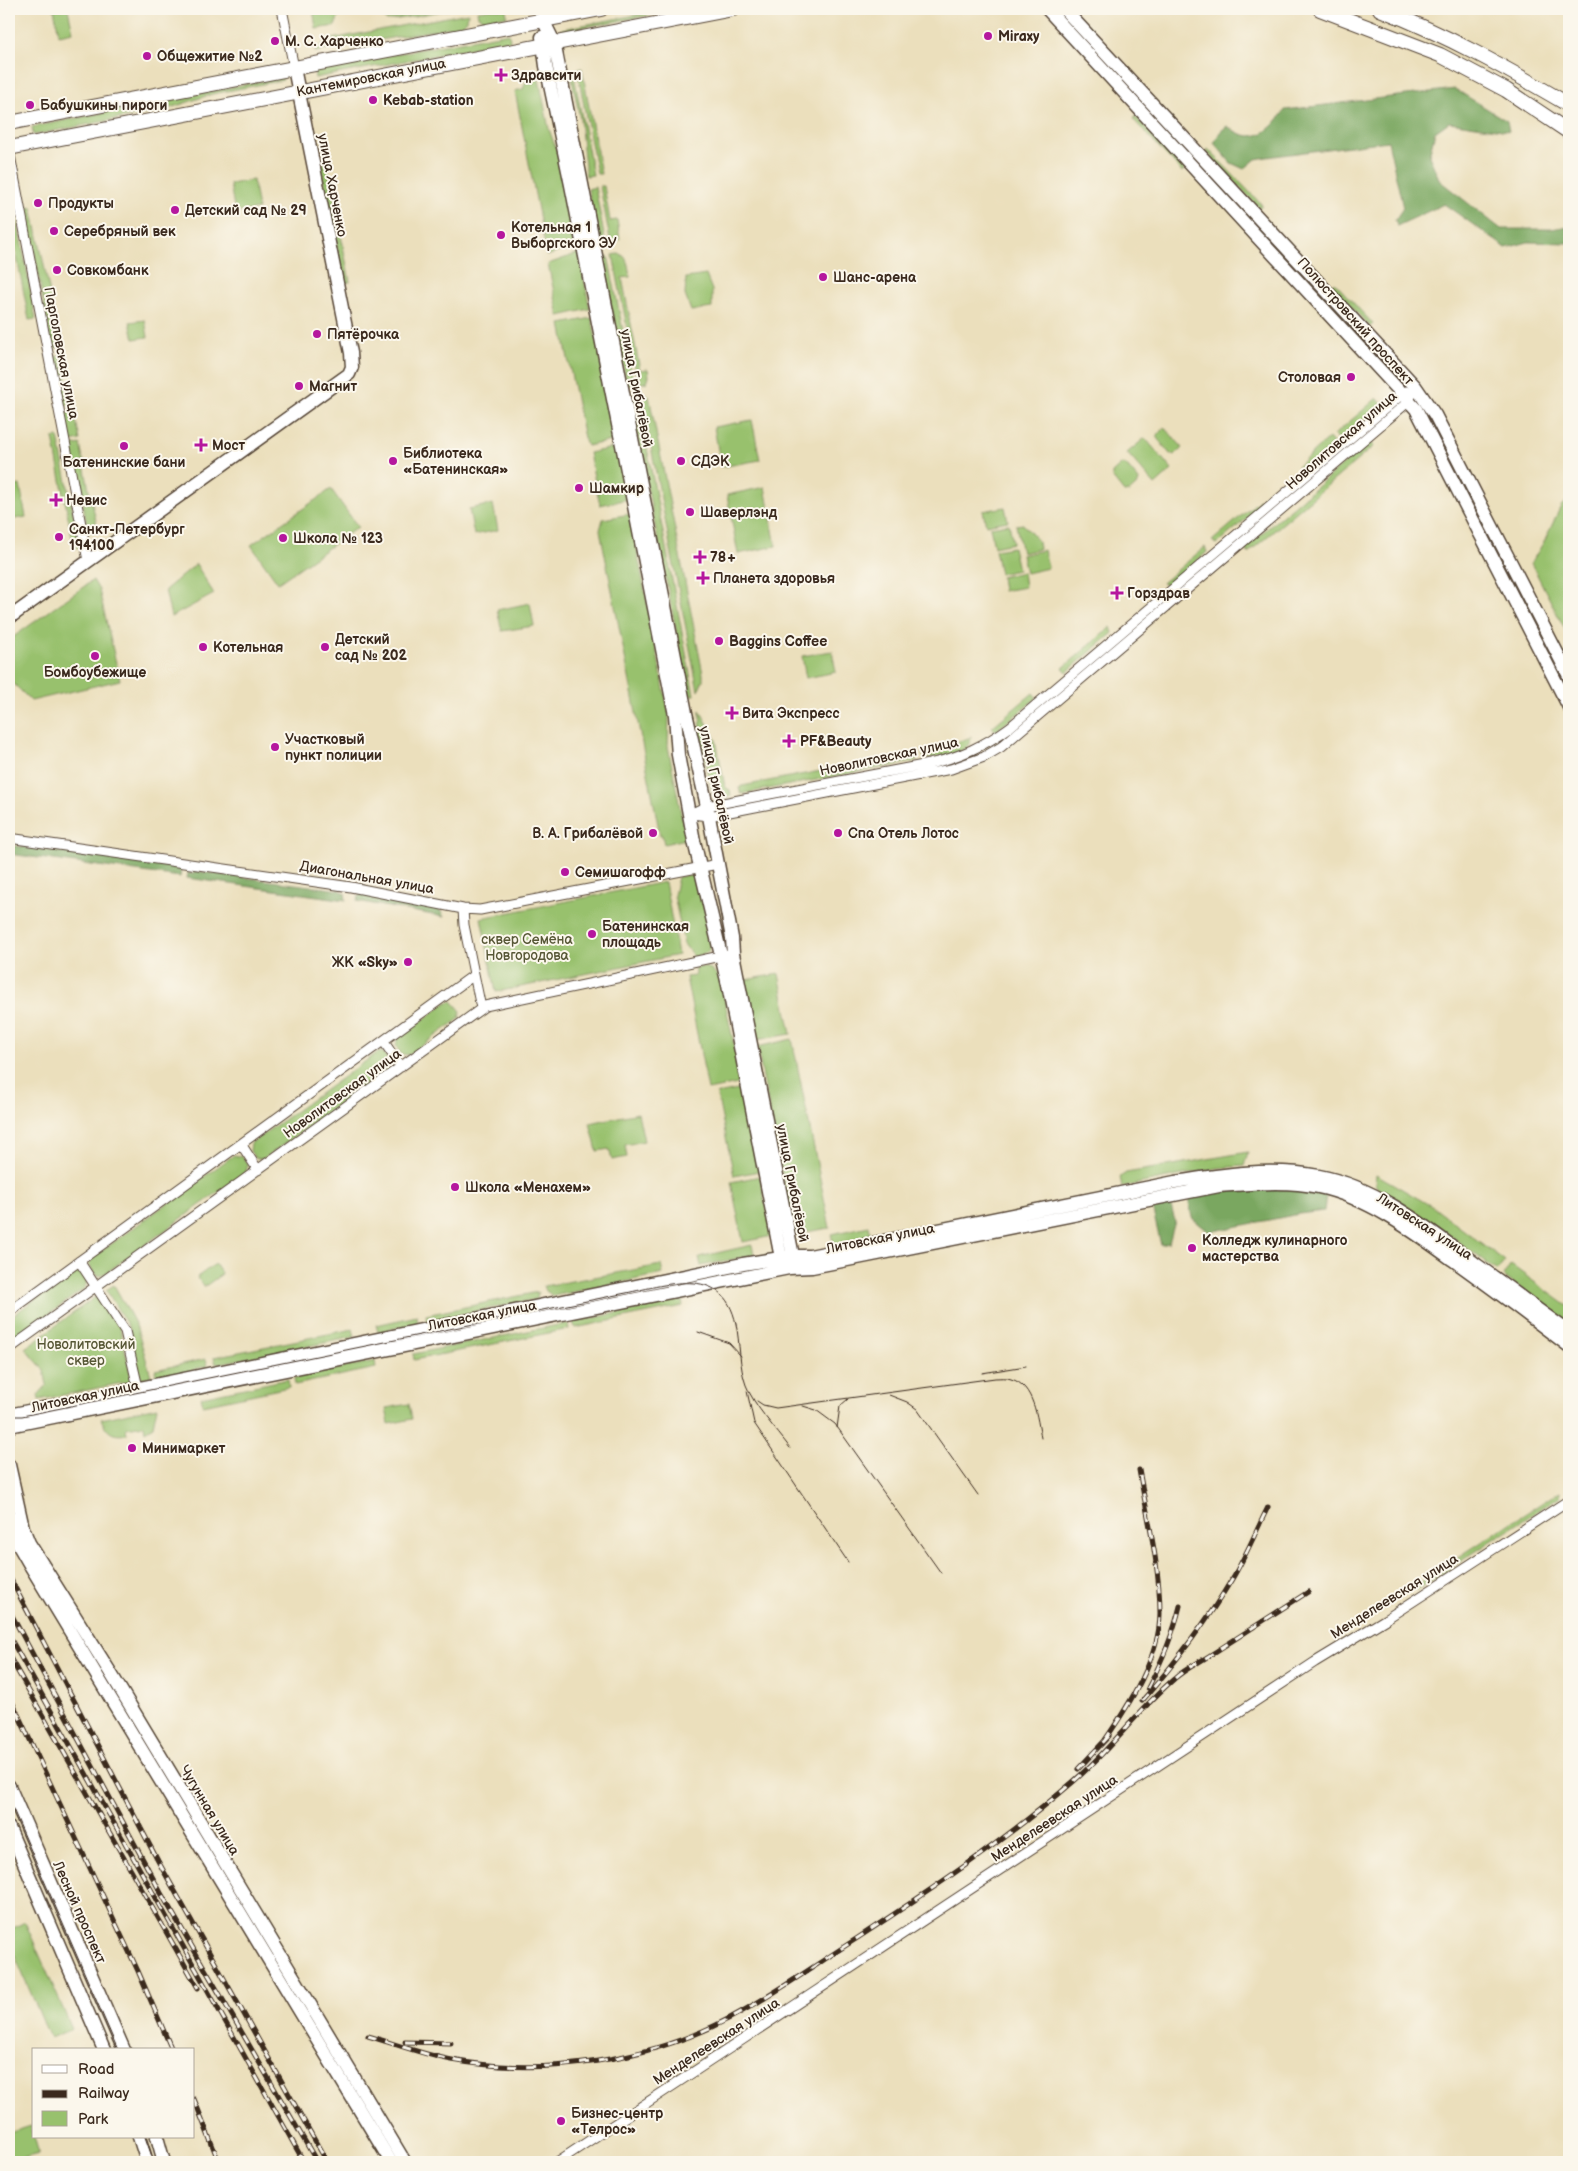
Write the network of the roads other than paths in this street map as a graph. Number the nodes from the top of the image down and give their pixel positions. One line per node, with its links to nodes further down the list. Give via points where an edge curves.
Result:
1 (282, 9): 10 (street, улица Харченко)
2 (601, 9): 8 (main road, Кантемировская улица)
3 (733, 9): 9 (main road, Кантемировская улица)
4 (1047, 9): 17 (street, Полюстровский проспект)
5 (1064, 9): 16 (street, Полюстровский проспект)
6 (1320, 9): 14 (main road, via 1440,55 1506,90)
7 (1380, 9): 12 (main road, via 1451,39)
8 (543, 20): 9 (street, улица Грибалёвой); 10 (main road, Кантемировская улица)
9 (548, 43): 11 (main road, Кантемировская улица); 22 (street, улица Грибалёвой); 23 (street, улица Грибалёвой, via 573,194 675,715 678,755)
10 (294, 68): 11 (street, улица Харченко); 13 (main road, Кантемировская улица)
11 (299, 91): 15 (main road, Кантемировская улица); 18 (street, улица Харченко, via 351,353 349,374)
12 (1569, 106)
13 (9, 123)
14 (1569, 132)
15 (9, 149): 18 (street, Парголовская улица)
16 (1415, 386): 17 (street, Новолитовская улица); 20 (street, Полюстровский проспект, via 1435,415)
17 (1405, 397): 21 (street, Полюстровский проспект, via 1424,421); 22 (street, Новолитовская улица, via 1001,748 951,769)
18 (88, 562): 19 (street)
19 (9, 618)
20 (1569, 676)
21 (1569, 706)
22 (708, 811): 23 (street, Новолитовская улица); 25 (street, улица Грибалёвой)
23 (690, 814): 26 (street, улица Грибалёвой)
24 (9, 838): 27 (street, Диагональная улица, via 351,886)
25 (718, 864): 26 (street, Диагональная улица); 28 (street, улица Грибалёвой, via 732,938)
26 (702, 867): 27 (street, Диагональная улица, via 480,910); 28 (street, улица Грибалёвой)
27 (463, 909): 29 (street)
28 (727, 955): 30 (street, Новолитовская улица); 36 (street, улица Грибалёвой, via 730,994)
29 (474, 975): 30 (street); 31 (street, Новолитовская улица)
30 (481, 1008): 32 (street, Новолитовская улица)
31 (384, 1042): 32 (street); 33 (street, Новолитовская улица)
32 (401, 1067): 34 (street, Новолитовская улица)
33 (241, 1144): 34 (street); 35 (street, Новолитовская улица)
34 (258, 1170): 37 (street, Новолитовская улица)
35 (79, 1261): 37 (street); 38 (street, Новолитовская улица)
36 (788, 1261): 39 (street, Литовская улица, via 1218,1174 1291,1172 1341,1182 1387,1203 1433,1232); 40 (street, Литовская улица, via 812,1267 1219,1186 1317,1186 1358,1201 1426,1241); 42 (street, Литовская улица)
37 (97, 1286): 41 (street, Новолитовская улица); 42 (street, via 125,1331)
38 (9, 1312)
39 (1569, 1332)
40 (1569, 1346)
41 (9, 1349)
42 (140, 1394): 43 (street, Литовская улица); 44 (street, Литовская улица)
43 (9, 1416)
44 (9, 1426)
45 (9, 1465): 57 (street, Чугунная улица, via 30,1543)
46 (1569, 1500): 58 (street, Менделеевская улица, via 1315,1662)
47 (9, 1517): 56 (street, Чугунная улица, via 15,1538 30,1565)
48 (9, 1786): 51 (street, Лесной проспект)
49 (9, 1828): 50 (street)
50 (103, 2048)
51 (123, 2048)
52 (139, 2138): 54 (street)
53 (157, 2138): 55 (street)
54 (147, 2162)
55 (164, 2162)
56 (391, 2162)
57 (405, 2162)
58 (557, 2162)

